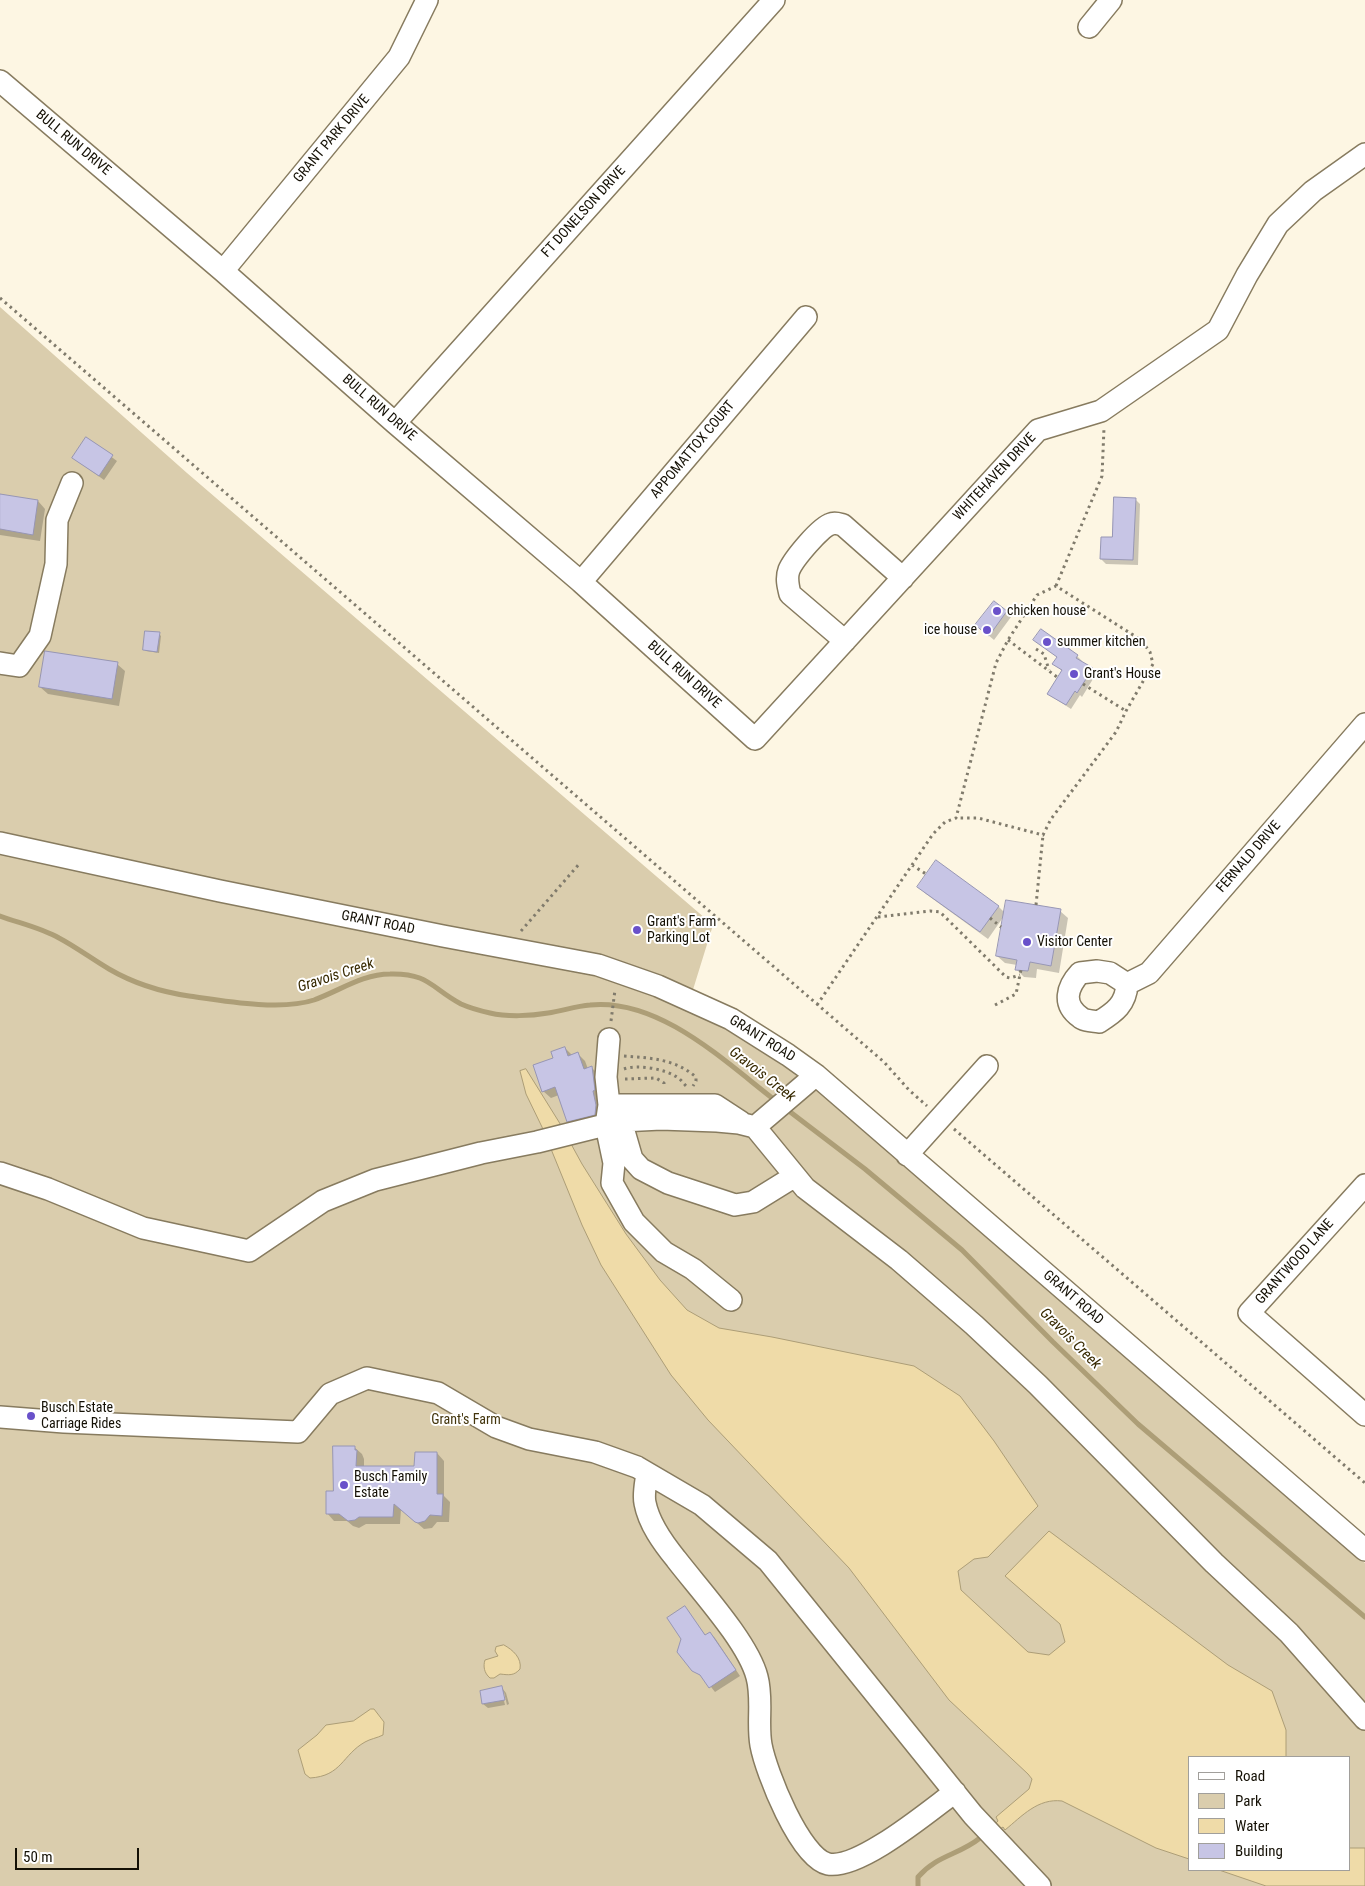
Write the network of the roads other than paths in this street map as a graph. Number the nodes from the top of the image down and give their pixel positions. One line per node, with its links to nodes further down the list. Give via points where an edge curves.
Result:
1 (427, 0): 7 (street, GRANT PARK DRIVE, via 399,58)
2 (774, 0): 9 (street, FT DONELSON DRIVE)
3 (1111, 0): 4 (street)
4 (1089, 27)
5 (0, 81): 7 (street, BULL RUN DRIVE)
6 (1365, 154): 11 (street, WHITEHAVEN DRIVE, via 1313,191 1278,224 1218,330 1101,411 1038,430)
7 (223, 270): 9 (street, BULL RUN DRIVE)
8 (806, 317): 12 (street, APPOMATTOX COURT)
9 (395, 423): 12 (street, BULL RUN DRIVE)
10 (72, 483): 14 (street, via 57,520 56,564 40,636 19,666)
11 (903, 578): 13 (street, WHITEHAVEN DRIVE); 13 (street, via 842,525 833,523 825,526 806,546 789,570 790,594)
12 (581, 582): 16 (street, BULL RUN DRIVE)
13 (845, 641): 16 (street, WHITEHAVEN DRIVE)
14 (0, 663)
15 (1365, 724): 18 (street, FERNALD DRIVE, via 1149,973)
16 (755, 739)
17 (0, 843): 21 (street, GRANT ROAD, via 230,893 598,965 658,986 731,1019)
18 (1127, 984)
19 (609, 1047): 22 (street, via 606,1077)
20 (987, 1066): 24 (street)
21 (816, 1075): 23 (street); 24 (street, GRANT ROAD)
22 (612, 1117): 23 (street); 25 (street, via 577,1132 375,1180 323,1200 249,1251 143,1228); 26 (street, via 632,1159 641,1168 668,1183 735,1206 753,1202); 28 (street, via 612,1183 634,1222 664,1252 693,1269)
23 (757, 1122): 26 (street)
24 (907, 1155): 32 (street, GRANT ROAD)
25 (0, 1173)
26 (795, 1176): 33 (street, via 805,1188 900,1260 1038,1385 1214,1563 1289,1633)
27 (1365, 1185): 29 (street, GRANTWOOD LANE, via 1249,1313)
28 (731, 1300)
29 (1365, 1415)
30 (0, 1417): 31 (street, via 298,1432 330,1394 367,1378 438,1393 496,1426 529,1440 595,1452)
31 (647, 1473): 34 (street, via 702,1504 768,1561); 34 (street, via 644,1502 651,1523 748,1654 757,1677 760,1742 765,1765 783,1805 814,1856 828,1864 844,1864 863,1856)
32 (1365, 1550)
33 (1365, 1720)
34 (955, 1792): 35 (street)
35 (1040, 1886)

